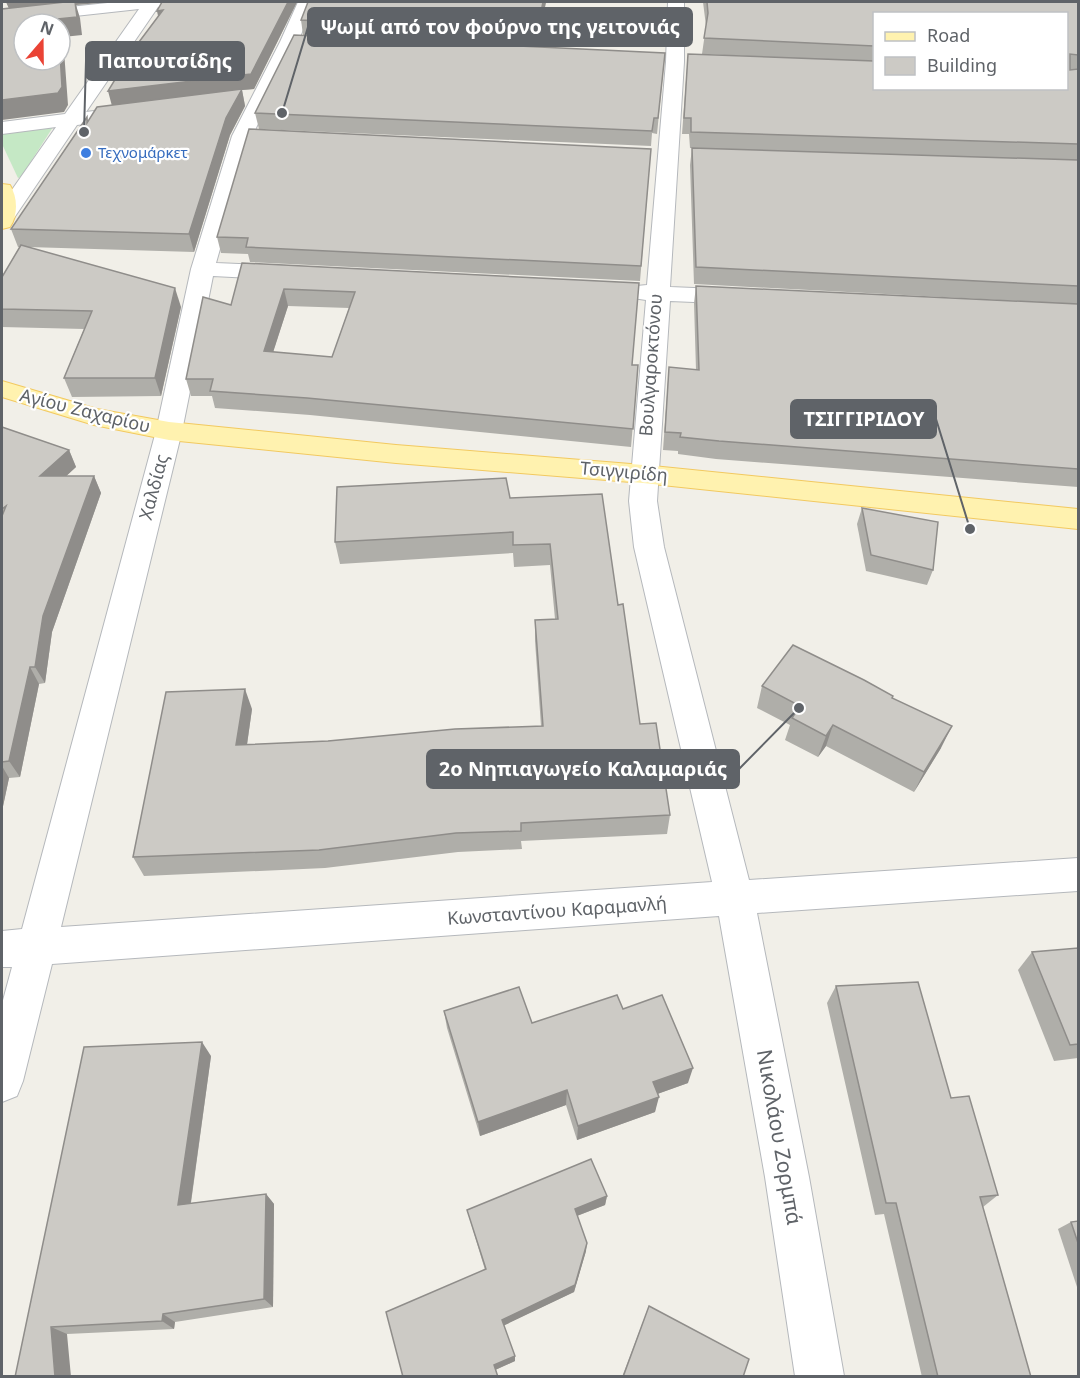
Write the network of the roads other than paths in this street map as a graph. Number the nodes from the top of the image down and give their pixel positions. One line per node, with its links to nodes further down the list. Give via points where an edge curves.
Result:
1 (153, 2): 2 (street); 5 (street); 13 (street)
2 (159, 2)
3 (306, 2): 6 (street, Χαλδίας)
4 (676, 2): 8 (street, Βουλγαροκτόνου)
5 (2, 19)
6 (289, 42): 7 (street); 10 (street, Χαλδίας)
7 (313, 44)
8 (669, 62): 9 (street); 18 (street, Βουλγαροκτόνου)
9 (698, 63)
10 (260, 96): 11 (street); 15 (street, Χαλδίας)
11 (237, 99)
12 (153, 110): 13 (street)
13 (70, 120): 14 (street); 21 (street)
14 (2, 128)
15 (242, 136): 16 (street); 22 (street, Χαλδίας)
16 (264, 137)
17 (645, 155): 18 (street)
18 (668, 156): 19 (street); 25 (street, Βουλγαροκτόνου)
19 (691, 157)
20 (2, 190): 21 (main road)
21 (4, 217)
22 (203, 269): 23 (street); 28 (street, Χαλδίας)
23 (310, 275)
24 (609, 291): 25 (street)
25 (657, 293): 26 (street); 29 (street, Βουλγαροκτόνου)
26 (762, 298)
27 (2, 389): 28 (main road, Αγίου Ζαχαρίου, via 78,412)
28 (169, 431): 29 (main road, Τσιγγιρίδη); 33 (street, Χαλδίας)
29 (643, 474): 30 (main road, Τσιγγιρίδη); 32 (street, Βουλγαροκτόνου, via 650,547)
30 (1078, 519)
31 (1078, 874): 32 (street, Κωνσταντίνου Καραμανλή)
32 (735, 898): 33 (street, Κωνσταντίνου Καραμανλή); 35 (street, Νικολάου Ζορμπά)
33 (18, 948): 34 (street, Χαλδίας)
34 (2, 1081)
35 (820, 1377)

